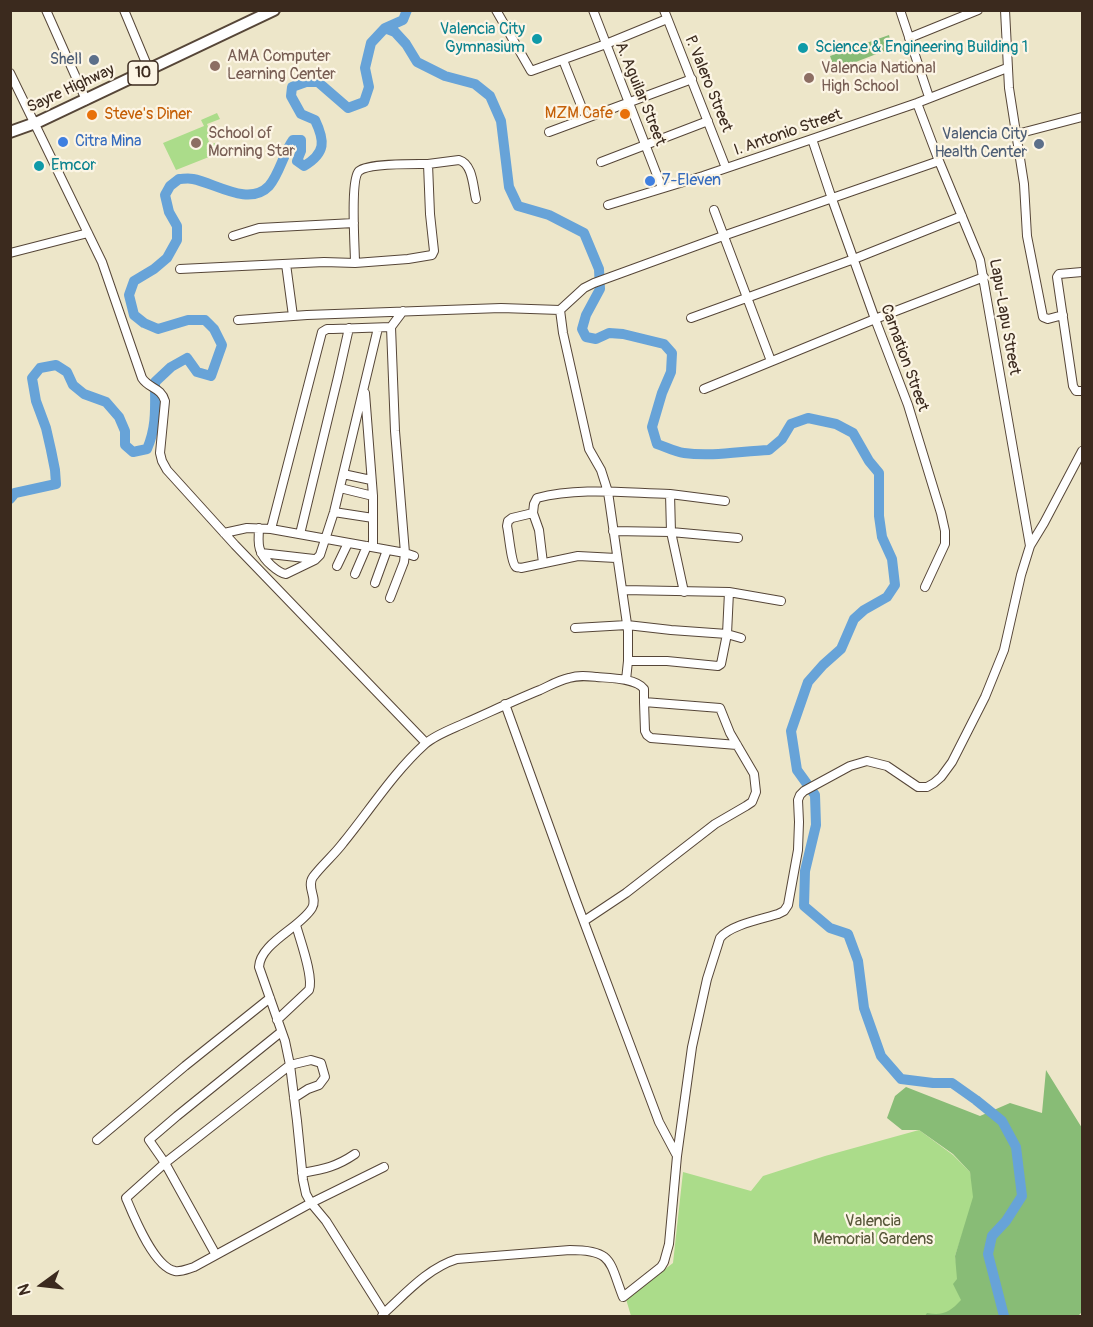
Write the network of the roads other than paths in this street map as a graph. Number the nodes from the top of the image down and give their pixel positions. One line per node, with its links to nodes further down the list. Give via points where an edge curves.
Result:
1 (46, 10): 19 (street)
2 (124, 10): 15 (street)
3 (274, 10): 9 (highway, Sayre Highway / 10)
4 (496, 10): 13 (street, via 531,71)
5 (593, 10): 12 (street, A. Aguilar Street)
6 (900, 10): 11 (street)
7 (978, 10): 11 (street)
8 (1005, 10): 14 (street)
9 (252, 15): 15 (highway, Sayre Highway / 10)
10 (665, 15): 12 (street); 17 (street, P. Valero Street)
11 (909, 38): 18 (street)
12 (606, 44): 13 (street); 20 (street, A. Aguilar Street)
13 (563, 60): 23 (street)
14 (1007, 68): 18 (street, I. Antonio Street); 28 (street)
15 (149, 70): 19 (highway, Sayre Highway / 10)
16 (10, 74): 25 (street)
17 (692, 79): 20 (street); 24 (street, P. Valero Street)
18 (929, 97): 21 (street, I. Antonio Street)
19 (86, 100): 25 (highway, Sayre Highway / 10)
20 (628, 103): 23 (street); 30 (street, A. Aguilar Street)
21 (917, 103): 29 (street, I. Antonio Street); 31 (street, Lapu-Lapu Street)
22 (1083, 117): 28 (street)
23 (586, 118): 27 (street)
24 (708, 121): 30 (street); 34 (street, P. Valero Street)
25 (35, 123): 26 (highway, Sayre Highway / 10); 42 (street)
26 (10, 132)
27 (549, 132)
28 (1017, 134): 55 (street, via 1027,236 1043,317)
29 (812, 139): 34 (street, I. Antonio Street); 37 (street, Carnation Street)
30 (646, 145): 32 (street); 35 (street, A. Aguilar Street)
31 (939, 161): 37 (street); 40 (street, Lapu-Lapu Street)
32 (601, 162)
33 (428, 164): 36 (street, via 464,161); 41 (street, via 371,166 359,171 355,176); 47 (street, via 432,255)
34 (726, 168): 35 (street, I. Antonio Street)
35 (662, 188): 38 (street, I. Antonio Street)
36 (476, 199)
37 (832, 199): 44 (street); 46 (street, Carnation Street)
38 (608, 205)
39 (714, 210): 44 (street)
40 (962, 216): 46 (street); 51 (street, Lapu-Lapu Street)
41 (354, 223): 43 (street, via 258,228); 47 (street)
42 (88, 233): 45 (street); 82 (street, via 142,378 164,394 162,461)
43 (233, 236)
44 (723, 236): 52 (street); 53 (street, via 594,283)
45 (10, 254)
46 (854, 259): 52 (street); 58 (street, Carnation Street)
47 (355, 263): 48 (street)
48 (286, 264): 49 (street); 56 (street)
49 (180, 269)
50 (1083, 272): 55 (street, via 1057,276)
51 (984, 277): 58 (street); 88 (street, Lapu-Lapu Street)
52 (746, 299): 57 (street); 63 (street)
53 (560, 310): 54 (street); 71 (street, via 589,449)
54 (403, 311): 56 (street); 60 (street)
55 (1063, 315): 66 (street, via 1074,389)
56 (293, 316): 59 (street)
57 (691, 318)
58 (875, 319): 63 (street); 99 (street, Carnation Street, via 908,405 945,531 945,544)
59 (238, 320)
60 (391, 327): 62 (street); 91 (street)
61 (349, 328): 62 (street); 79 (street, via 327,329 320,335); 83 (street)
62 (378, 328): 64 (street)
63 (771, 361): 65 (street)
64 (364, 385): 68 (street); 69 (street)
65 (704, 389)
66 (1083, 391)
67 (1083, 451): 88 (street)
68 (343, 474): 69 (street); 70 (street)
69 (371, 480): 73 (street)
70 (340, 488): 73 (street); 75 (street)
71 (608, 492): 72 (street); 76 (street, via 540,497 535,500); 80 (street)
72 (670, 494): 74 (street); 81 (street)
73 (373, 496): 77 (street)
74 (725, 501)
75 (334, 512): 77 (street); 85 (street)
76 (533, 513): 95 (street); 95 (street, via 508,521 513,560 519,568)
77 (373, 518): 87 (street)
78 (260, 528): 79 (street); 82 (street); 90 (street)
79 (271, 529): 83 (street)
80 (613, 531): 81 (street); 93 (street)
81 (671, 532): 84 (street); 101 (street)
82 (224, 533): 113 (street)
83 (300, 534): 85 (street)
84 (738, 538)
85 (326, 539): 86 (street); 94 (street)
86 (348, 543): 87 (street); 96 (street)
87 (370, 546): 89 (street); 97 (street)
88 (1030, 546): 124 (street, via 1004,650 985,697 941,777 927,787 918,787 887,766 867,761 814,784 800,795 798,850 788,905 778,914 740,926 720,938 692,1047)
89 (387, 550): 91 (street); 98 (street)
90 (261, 553): 94 (street); 94 (street, via 283,574)
91 (405, 553): 92 (street); 103 (street)
92 (414, 556)
93 (616, 558): 95 (street, via 578,556); 100 (street)
94 (315, 560)
95 (543, 563)
96 (337, 566)
97 (355, 574)
98 (375, 583)
99 (925, 587)
100 (623, 590): 101 (street); 105 (street)
101 (684, 592): 102 (street)
102 (729, 592): 104 (street); 107 (street)
103 (390, 598)
104 (781, 601)
105 (627, 625): 106 (street); 107 (street); 109 (street)
106 (575, 628)
107 (727, 634): 108 (street); 109 (street, via 718,666 667,660)
108 (741, 638)
109 (628, 661): 110 (street)
110 (626, 680): 111 (street, via 642,686); 112 (street, via 569,678)
111 (644, 702): 114 (street, via 720,708); 114 (street, via 645,732 651,738)
112 (505, 704): 113 (street); 115 (street)
113 (426, 743): 116 (street, via 312,878 314,906)
114 (737, 745): 115 (street, via 754,774 756,792 752,802 714,824)
115 (584, 921): 124 (street, via 659,1122)
116 (296, 926): 117 (street, via 259,960); 118 (street, via 311,986)
117 (270, 998): 118 (street); 122 (street)
118 (277, 1020): 119 (street)
119 (281, 1032): 120 (street); 125 (street, via 149,1140)
120 (290, 1065): 121 (street); 121 (street, via 311,1060 321,1063 326,1077); 125 (street)
121 (294, 1098): 127 (street)
122 (97, 1140)
123 (355, 1154): 127 (street, via 342,1163)
124 (677, 1156): 130 (street, via 664,1262 623,1296 609,1261 597,1252 457,1259 435,1268)
125 (165, 1163): 129 (street); 129 (street, via 126,1198 147,1242 157,1258 174,1271 194,1267)
126 (384, 1167): 128 (street)
127 (302, 1173): 128 (street)
128 (311, 1203): 129 (street); 130 (street)
129 (216, 1255)
130 (383, 1315)

